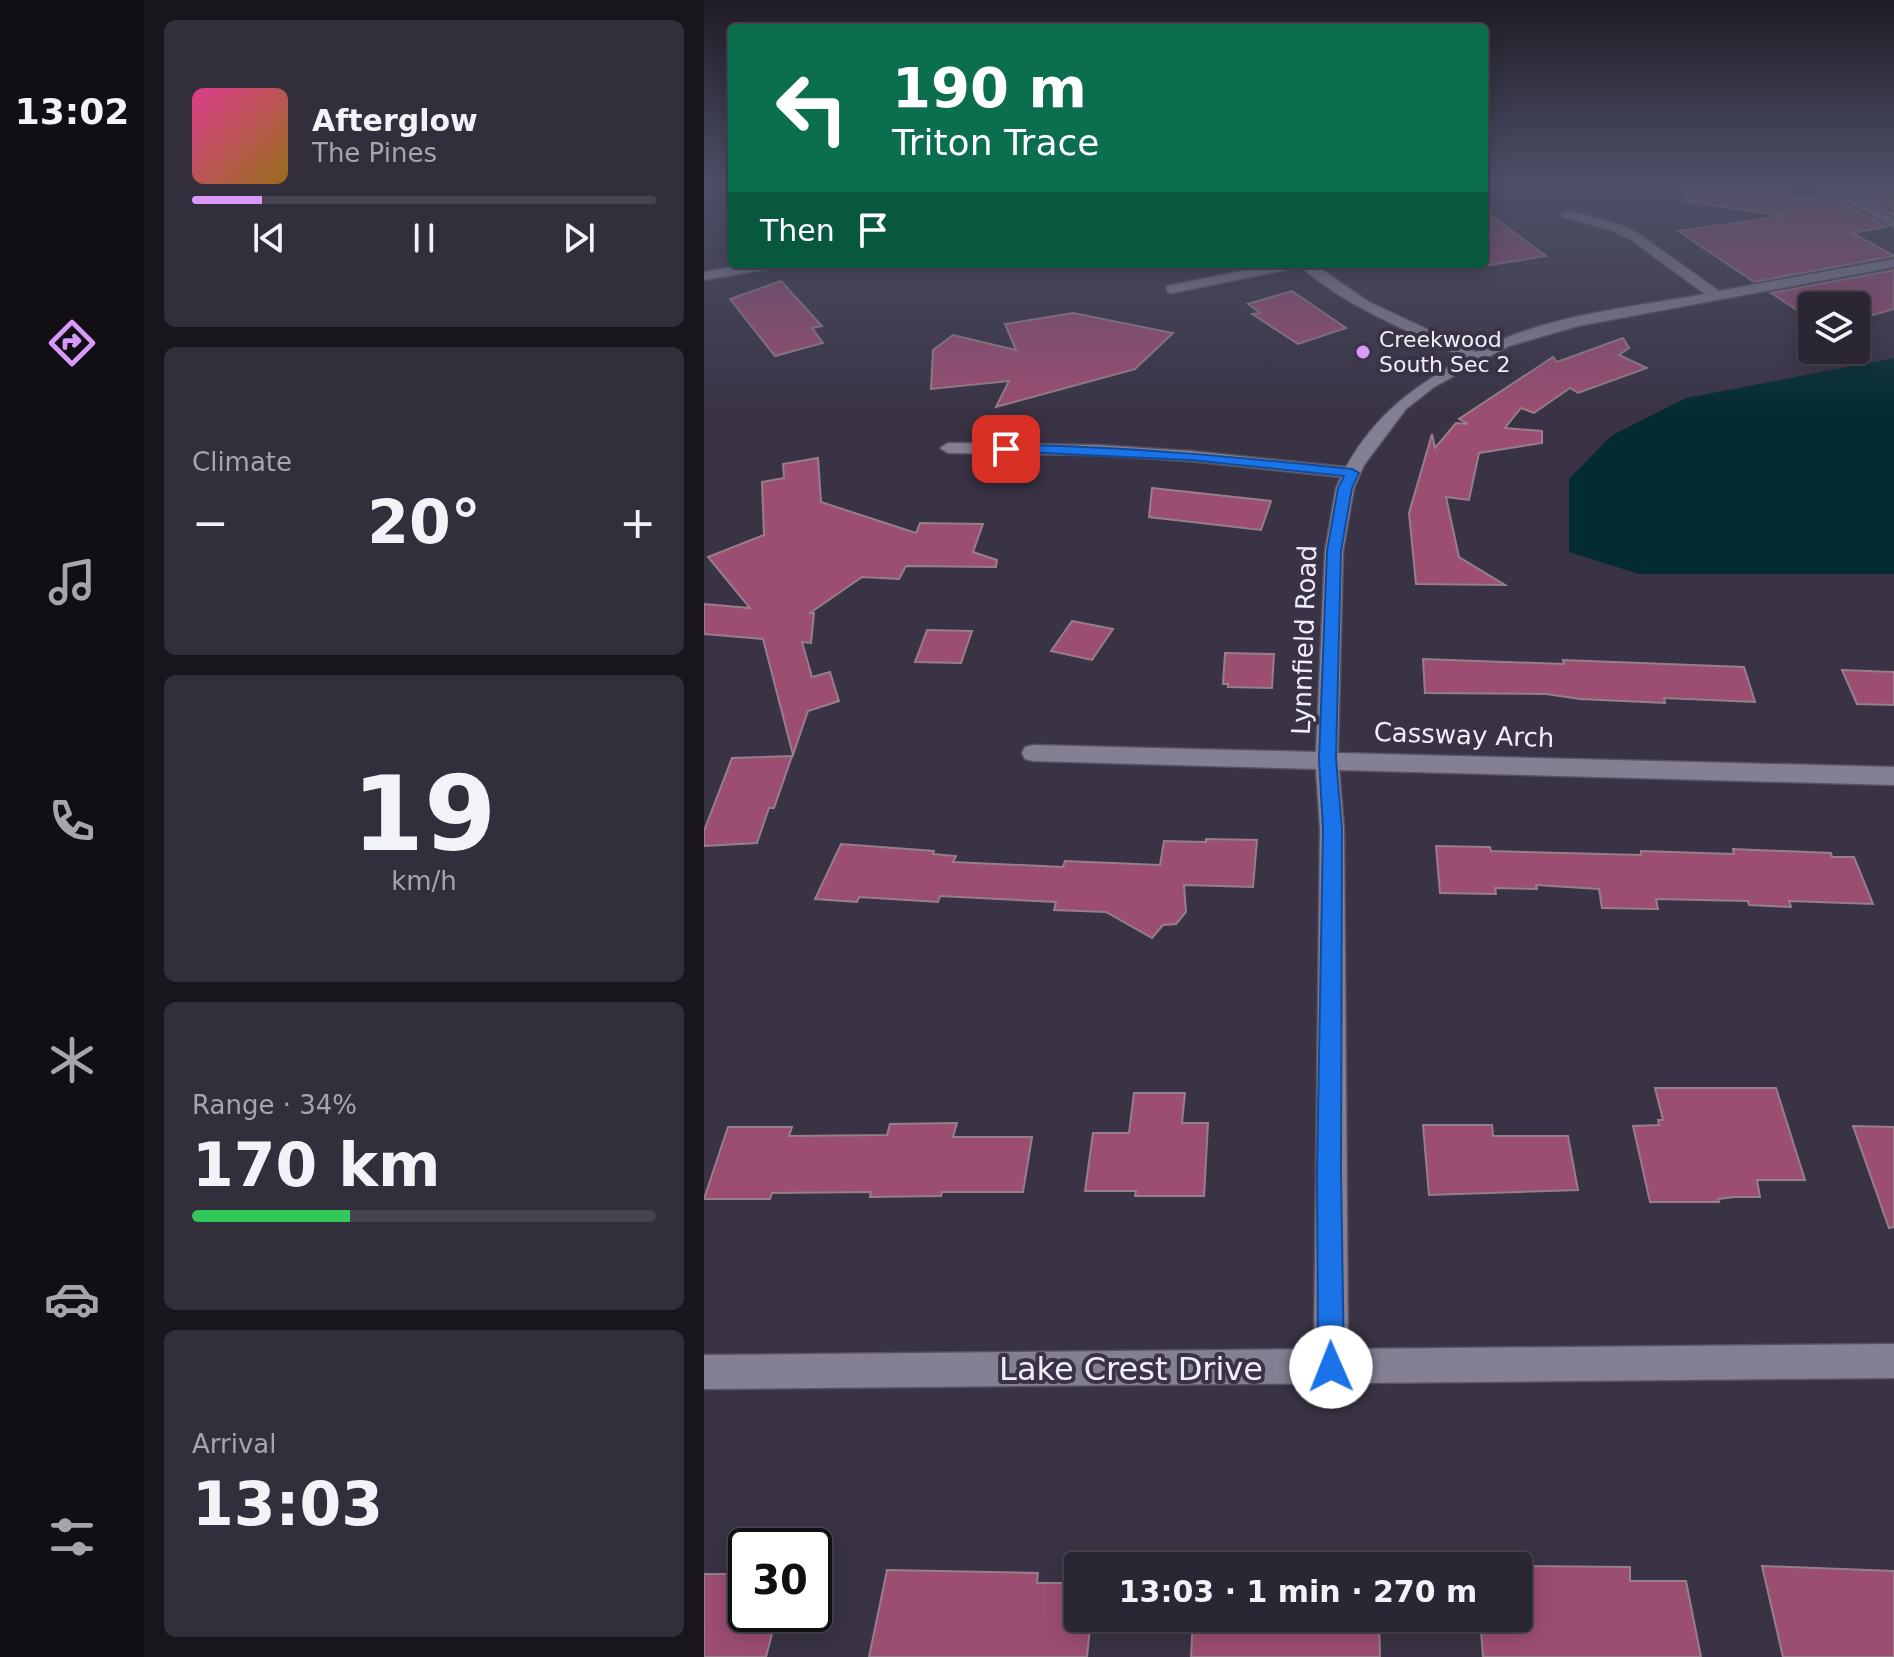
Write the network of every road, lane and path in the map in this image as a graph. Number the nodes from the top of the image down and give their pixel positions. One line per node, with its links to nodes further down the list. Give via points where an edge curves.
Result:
1 (1666, 259): 8 (street)
2 (1894, 263): 8 (street, Lynnfield Road)
3 (751, 268): 6 (street)
4 (1277, 268): 7 (street)
5 (1311, 268): 9 (street, via 1362,302)
6 (704, 276)
7 (1172, 289)
8 (1716, 296): 9 (street, Lynnfield Road, via 1552,328)
9 (1474, 357): 11 (street, Lynnfield Road, via 1400,406)
10 (948, 448): 11 (street, via 1095,450)
11 (1352, 473): 13 (street, Lynnfield Road, via 1334,551)
12 (1033, 753): 13 (street, Cassway Arch)
13 (1327, 759): 14 (street, Cassway Arch); 16 (street, Lynnfield Road, via 1332,829)
14 (1894, 776)
15 (1894, 1361): 16 (street, Lake Crest Drive)
16 (1331, 1367): 17 (street, Lake Crest Drive)
17 (704, 1372)

